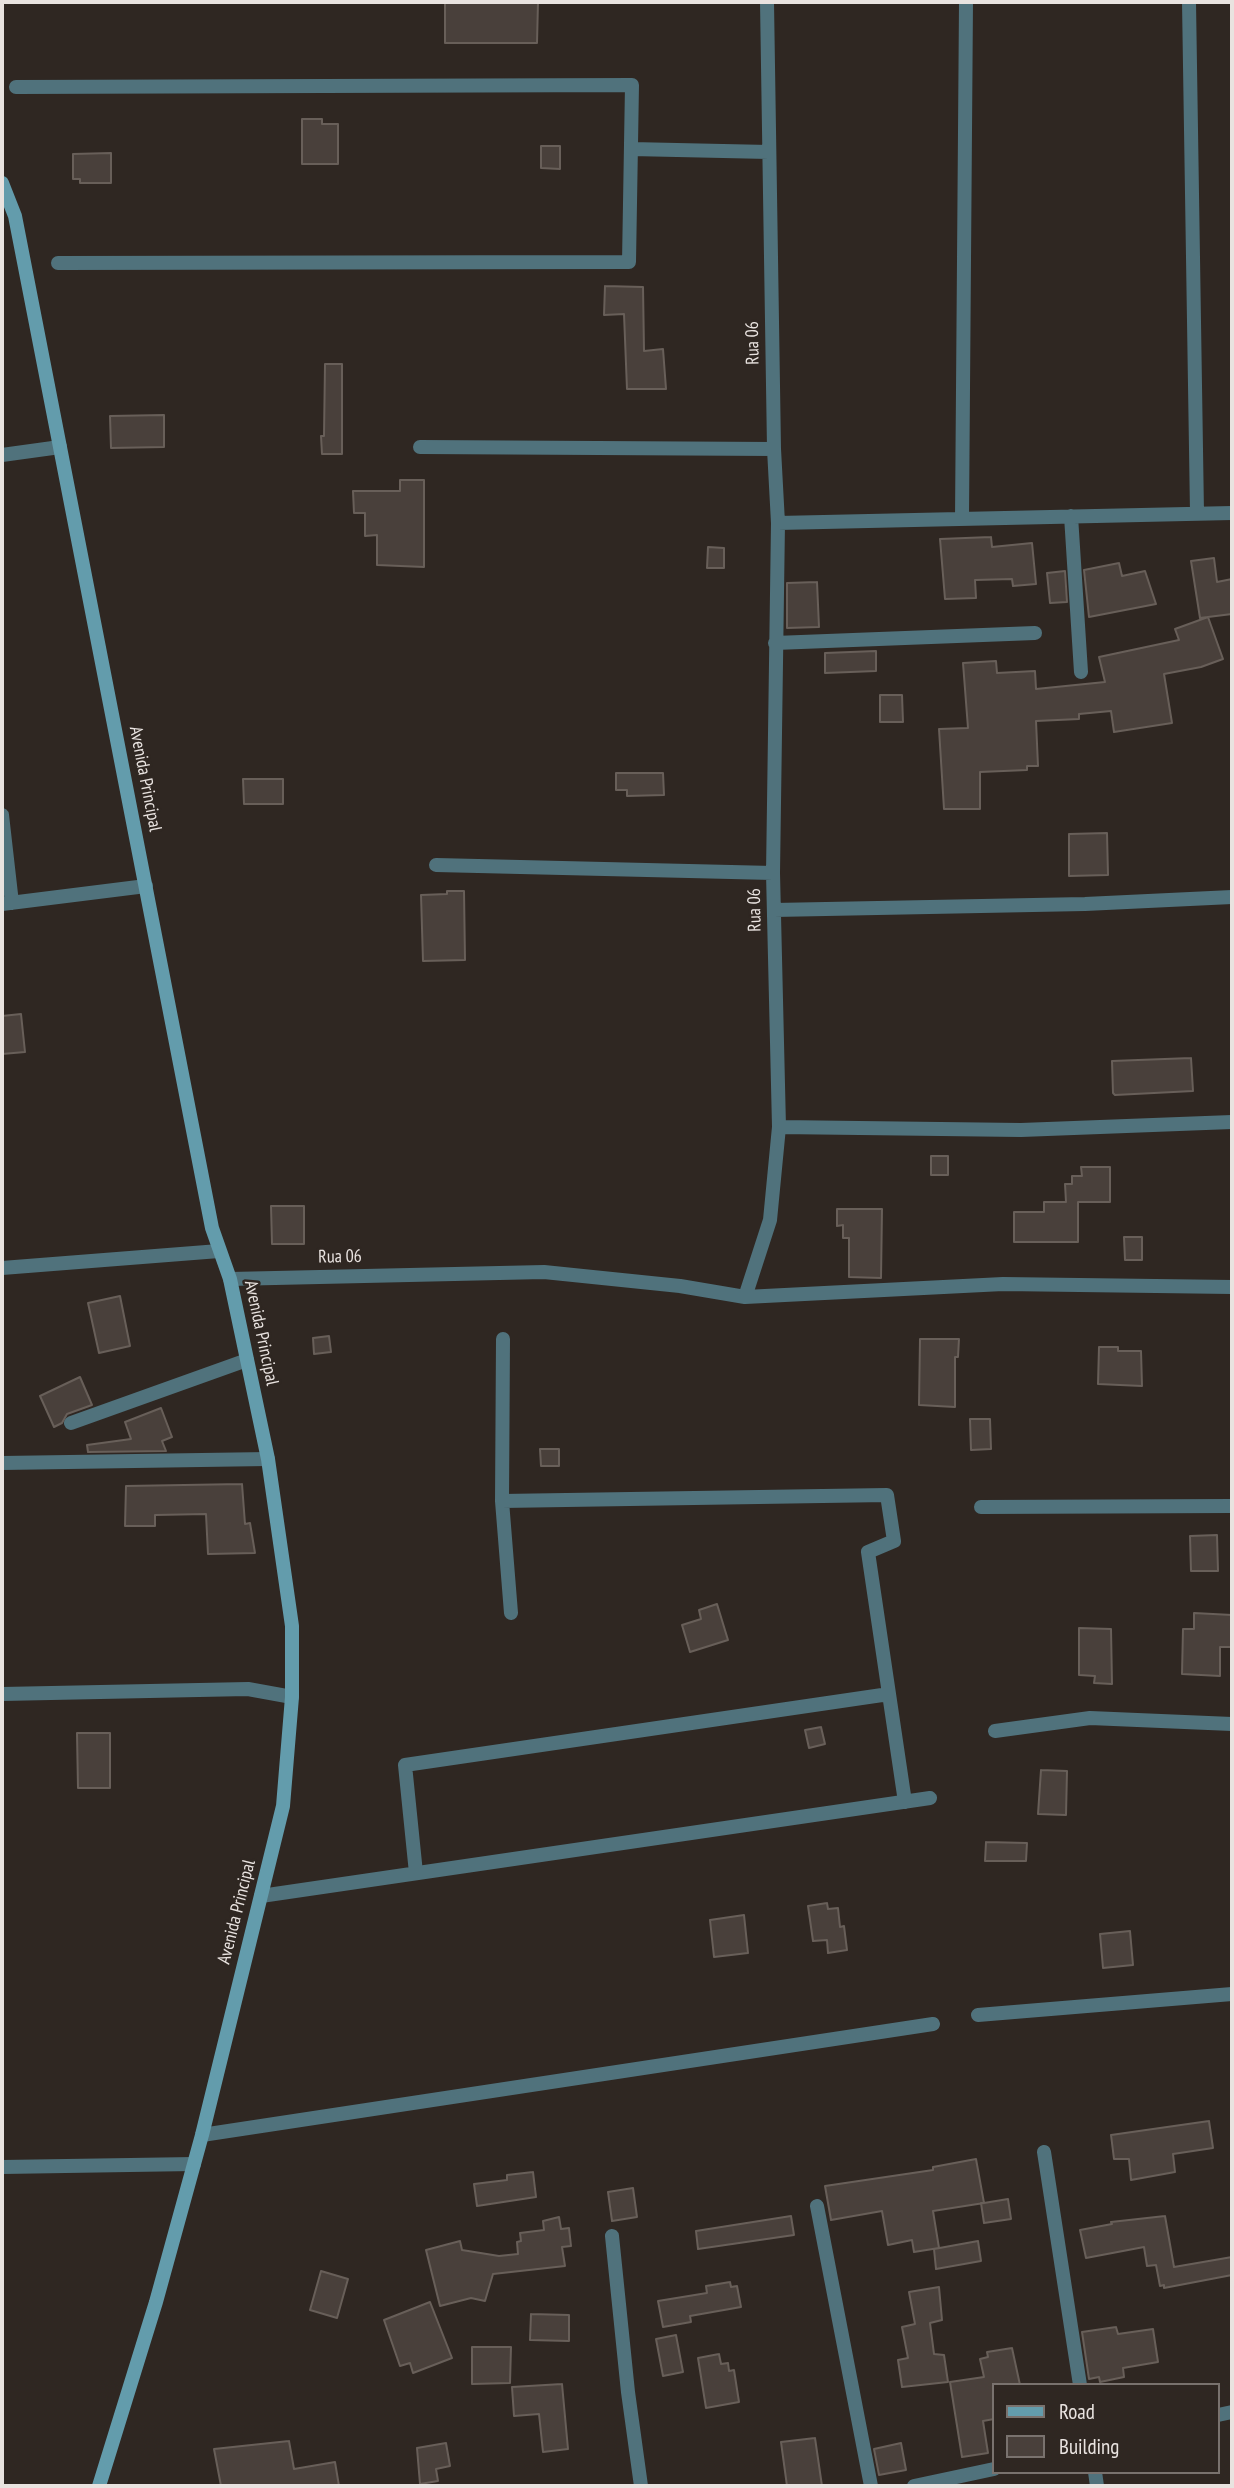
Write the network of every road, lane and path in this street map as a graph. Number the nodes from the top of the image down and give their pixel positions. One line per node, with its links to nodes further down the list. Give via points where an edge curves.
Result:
1 (767, 2): 6 (street, Rua 06)
2 (967, 2): 16 (street)
3 (1189, 2): 13 (street)
4 (16, 87): 5 (street, via 632,85)
5 (631, 149): 6 (street); 8 (street, via 629,262)
6 (769, 152): 11 (street, Rua 06)
7 (2, 183): 9 (street, Avenida Principal, via 15,216)
8 (58, 263)
9 (60, 447): 12 (street); 24 (street, Avenida Principal)
10 (420, 447): 11 (street)
11 (774, 449): 17 (street, Rua 06)
12 (2, 455)
13 (1197, 513): 14 (street); 15 (street)
14 (1232, 513)
15 (1071, 516): 16 (street); 20 (street)
16 (962, 518): 17 (street)
17 (778, 523): 19 (street, Rua 06)
18 (1035, 633): 19 (street)
19 (775, 643): 23 (street, Rua 06)
20 (1081, 672)
21 (2, 815): 26 (street)
22 (436, 865): 23 (street)
23 (773, 873): 27 (street, Rua 06)
24 (146, 886): 26 (street); 30 (street, Avenida Principal)
25 (1232, 897): 27 (street)
26 (7, 904)
27 (774, 910): 29 (street, Rua 06)
28 (1232, 1122): 29 (street, via 1021,1130)
29 (779, 1128): 34 (street, Rua 06, via 771,1220)
30 (219, 1251): 31 (street); 32 (street, Avenida Principal)
31 (2, 1268)
32 (230, 1279): 34 (street, Rua 06, via 544,1272); 36 (street, Avenida Principal)
33 (1232, 1287): 34 (street, via 1003,1284)
34 (745, 1297)
35 (503, 1339): 40 (street)
36 (247, 1360): 37 (street); 38 (street, Avenida Principal)
37 (71, 1423)
38 (268, 1459): 39 (street); 46 (street, Avenida Principal, via 292,1626)
39 (2, 1462)
40 (502, 1501): 43 (street); 45 (street, via 887,1495 894,1541 868,1552)
41 (1232, 1506): 42 (street)
42 (981, 1507)
43 (512, 1613)
44 (2, 1694): 46 (street, via 248,1689)
45 (889, 1694): 50 (street); 51 (street, via 405,1765)
46 (292, 1697): 52 (street, Avenida Principal, via 283,1806)
47 (1232, 1724): 48 (street, via 1090,1718)
48 (995, 1731)
49 (930, 1798): 50 (street)
50 (905, 1802): 51 (street)
51 (416, 1873): 52 (street)
52 (261, 1896): 56 (street, Avenida Principal)
53 (1232, 1994): 54 (street)
54 (978, 2015)
55 (933, 2024): 56 (street)
56 (202, 2135): 58 (street, Avenida Principal)
57 (1044, 2152): 62 (street)
58 (194, 2164): 59 (street); 64 (street, Avenida Principal)
59 (2, 2167)
60 (817, 2206): 66 (street)
61 (612, 2236): 65 (street)
62 (1080, 2383)
63 (992, 2469): 67 (street)
64 (99, 2486)
65 (641, 2486)
66 (871, 2486)
67 (914, 2486)

